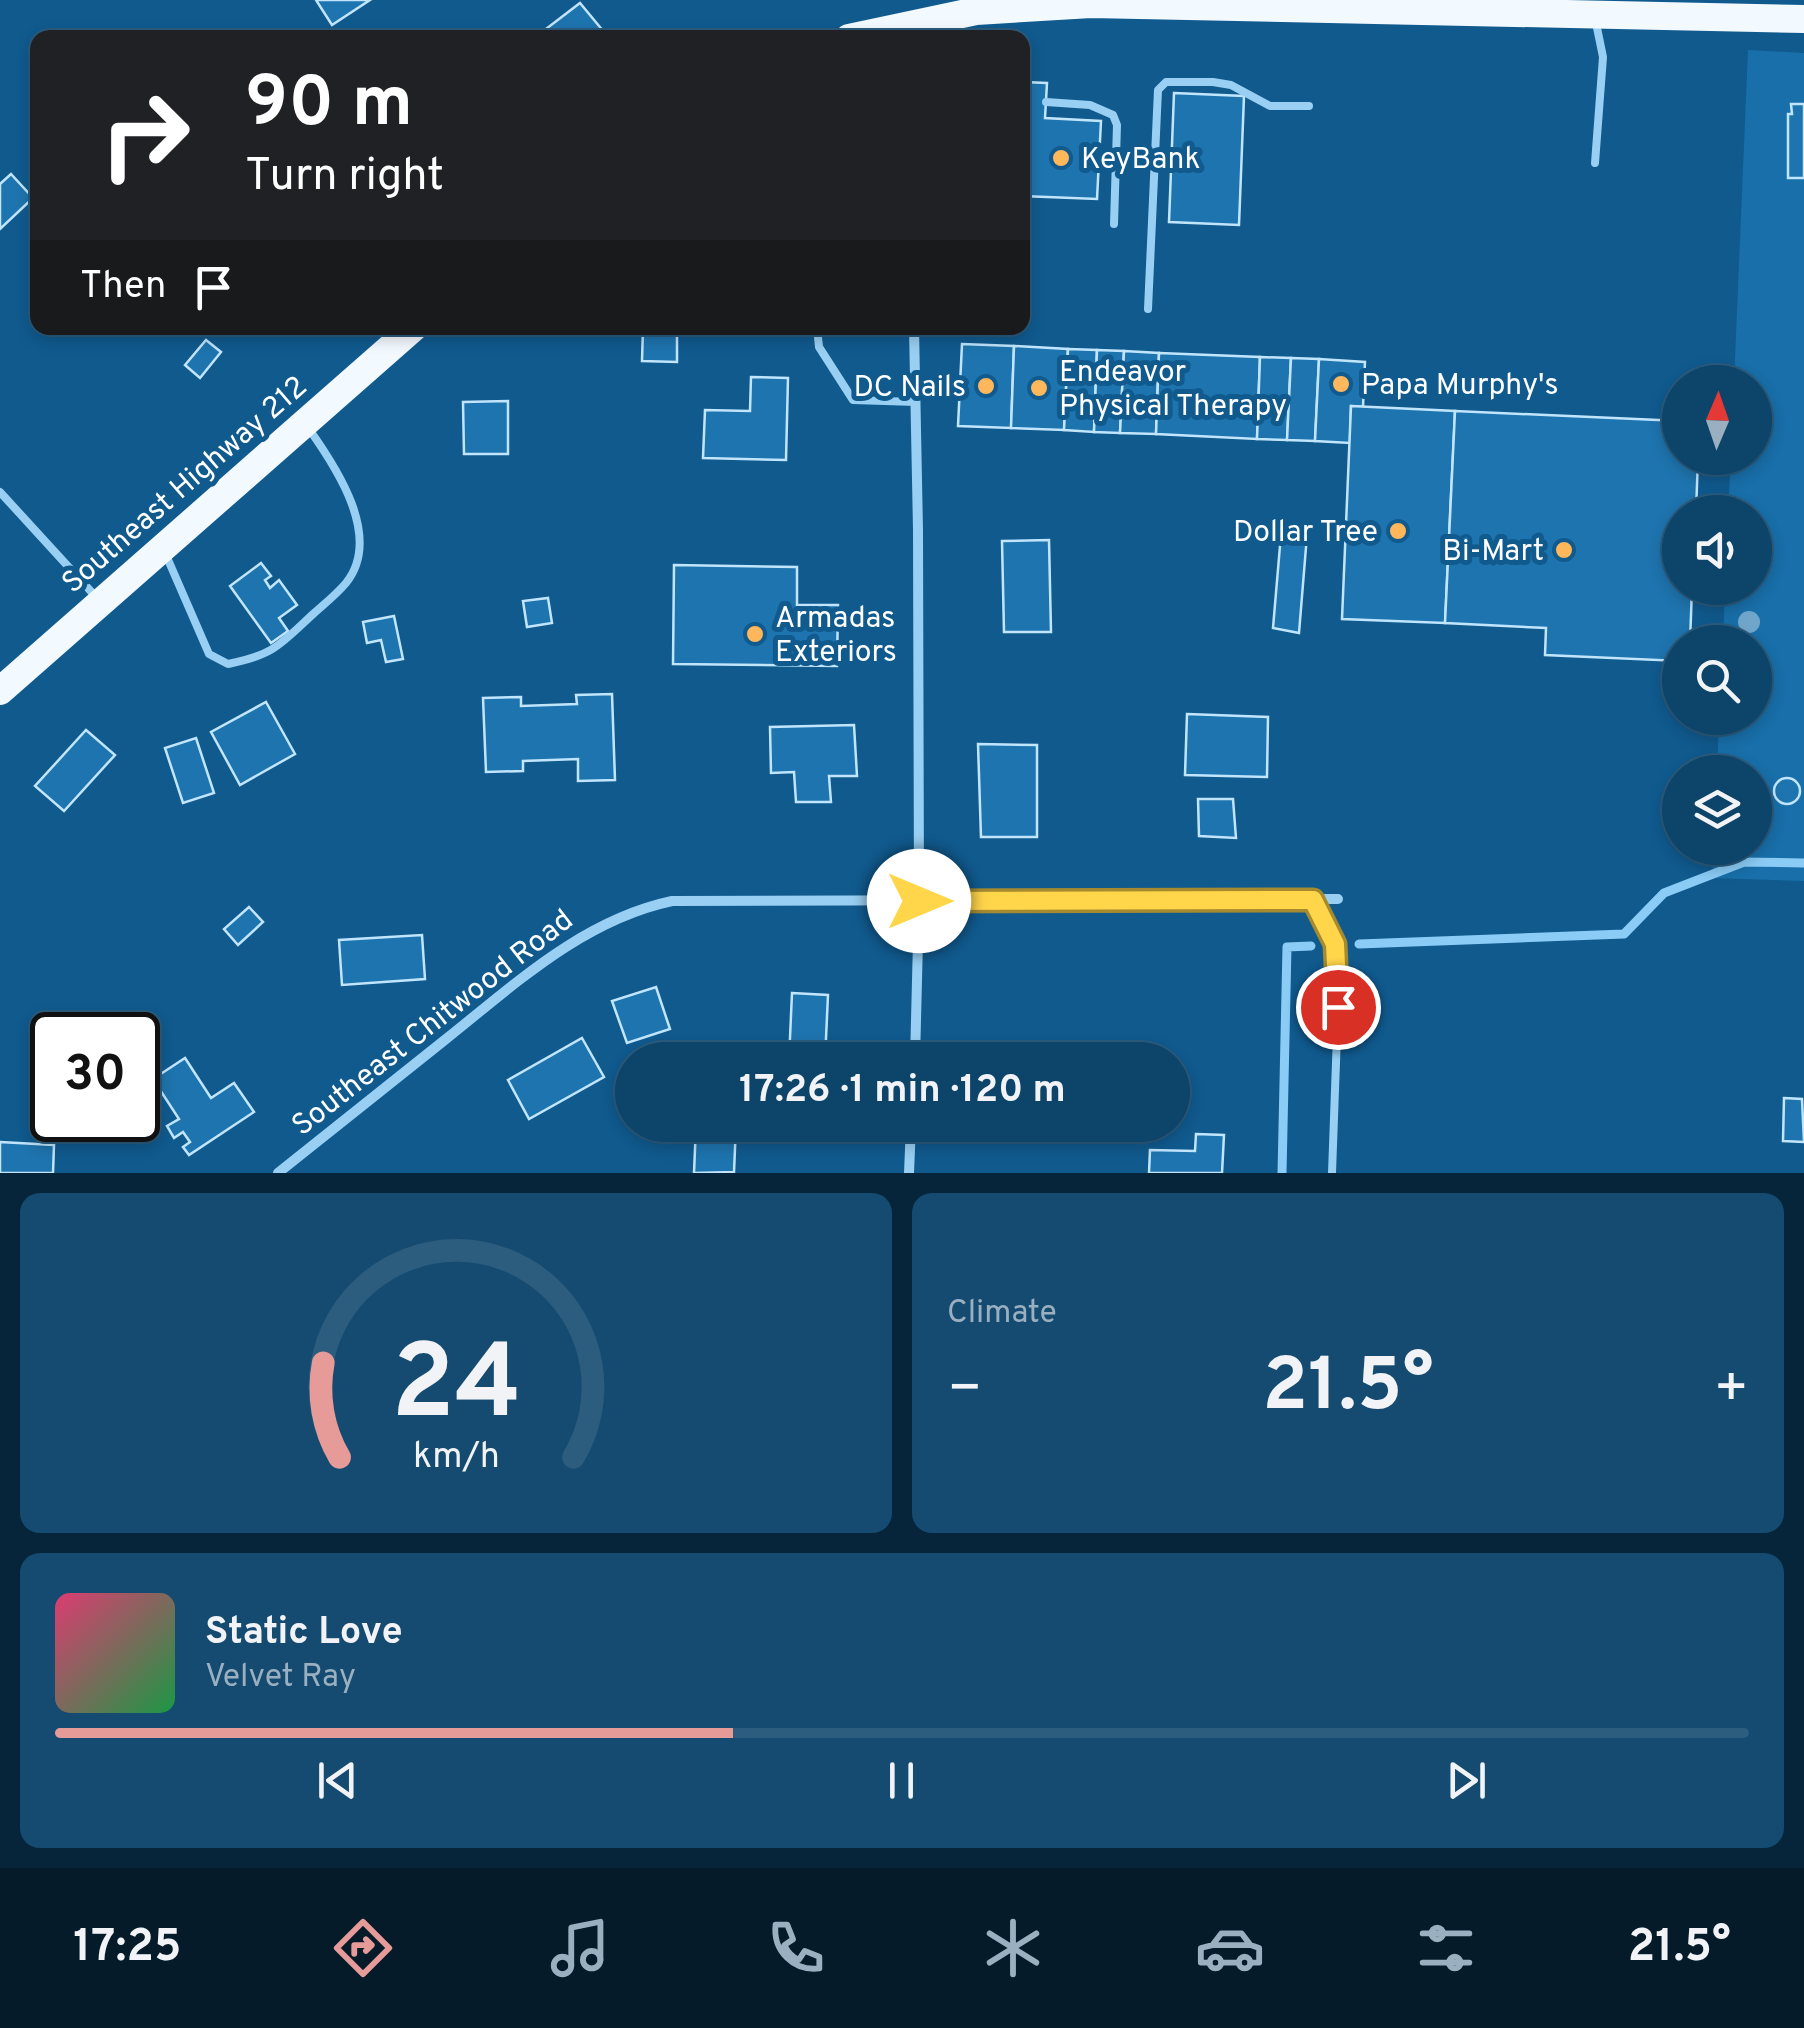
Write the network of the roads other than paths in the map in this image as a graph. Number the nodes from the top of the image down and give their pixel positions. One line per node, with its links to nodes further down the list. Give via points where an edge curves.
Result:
1 (1594, 14): 2 (highway); 3 (highway, via 1160,3 1014,8); 6 (lane, via 1602,57)
2 (1804, 19)
3 (920, 29)
4 (1046, 102): 7 (lane, via 1090,105 1112,115)
5 (1309, 106): 8 (lane, via 1270,106 1213,82 1166,82 1158,90)
6 (1595, 163)
7 (1114, 224)
8 (1148, 310)
9 (405, 335): 13 (highway, Southeast Highway 212)
10 (818, 335): 12 (lane, via 853,400)
11 (914, 335): 12 (street)
12 (916, 402): 20 (street)
13 (304, 421): 15 (highway, Southeast Highway 212); 15 (lane, via 342,476 360,545 348,582 282,646 228,664 210,654)
14 (0, 492): 16 (lane)
15 (162, 546): 16 (highway, Southeast Highway 212)
16 (100, 601): 17 (highway, Southeast Highway 212)
17 (0, 691)
18 (1338, 899): 19 (street, Southeast Chitwood Road)
19 (1313, 900): 20 (street, Southeast Chitwood Road); 25 (lane, via 1335,944)
20 (919, 901): 21 (street); 23 (street, Southeast Chitwood Road, via 672,902 622,915 530,972)
21 (916, 1042)
22 (911, 1142): 24 (street)
23 (278, 1173)
24 (908, 1173)
25 (1332, 1173)

